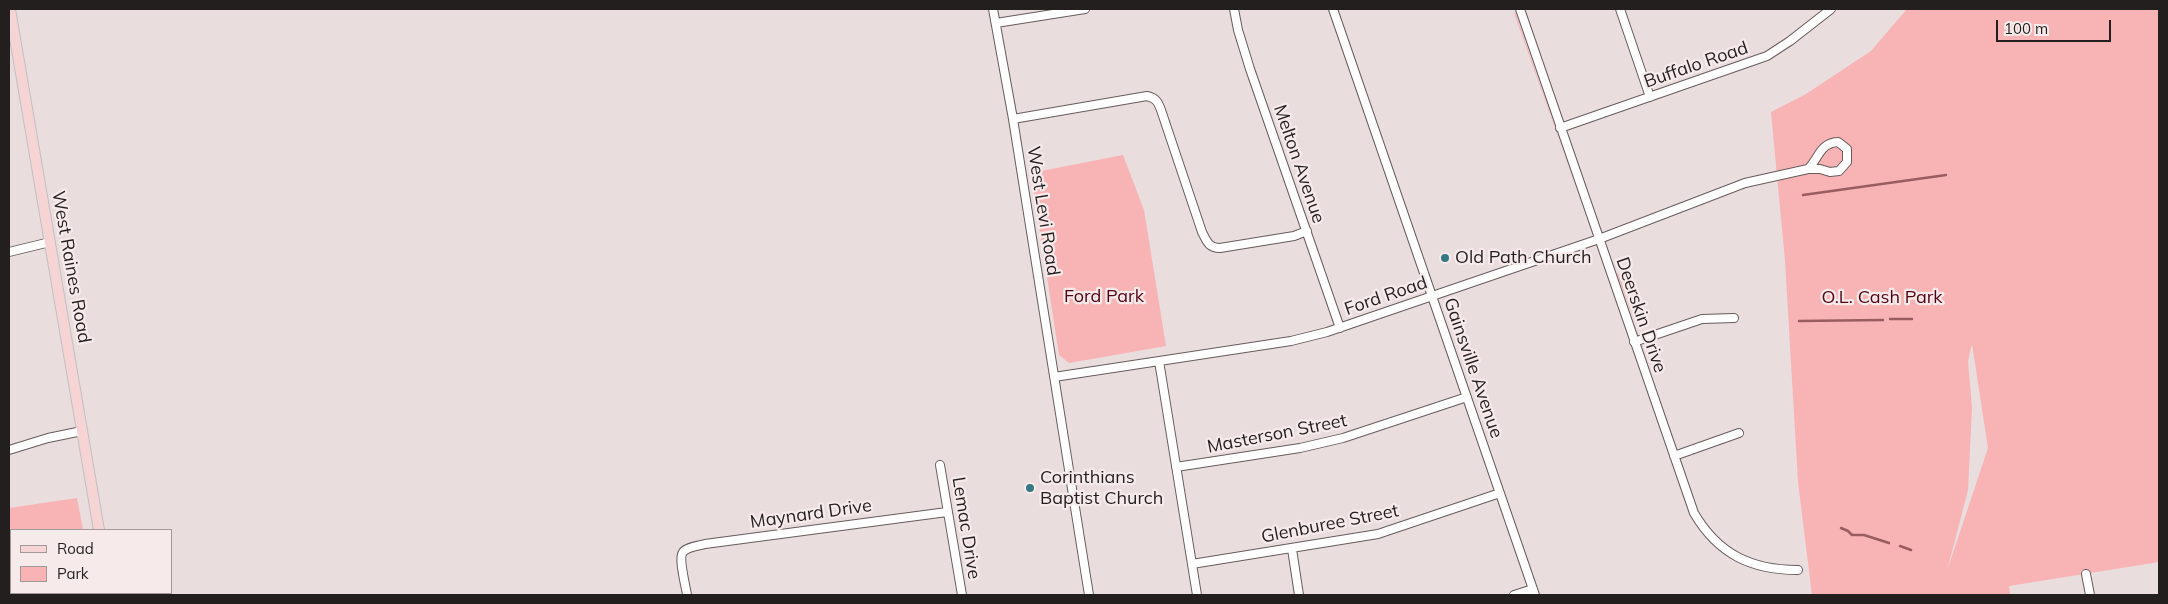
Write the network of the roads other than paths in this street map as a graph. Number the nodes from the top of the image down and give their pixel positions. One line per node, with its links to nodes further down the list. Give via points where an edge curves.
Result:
1 (10, 9): 16 (main road, West Raines Road)
2 (994, 9): 9 (street, West Levi Road)
3 (1085, 9): 9 (street)
4 (1234, 9): 14 (street, Melton Avenue, via 1244,48)
5 (1333, 9): 18 (street, Gainsville Avenue)
6 (1520, 9): 12 (street, Deerskin Drive)
7 (1620, 9): 10 (street)
8 (1831, 9): 10 (street, Buffalo Road, via 1770,54)
9 (996, 23): 11 (street, West Levi Road)
10 (1650, 97): 12 (street, Buffalo Road)
11 (1013, 119): 14 (street, via 1152,97 1161,110 1209,245 1220,248); 23 (street, West Levi Road)
12 (1560, 128): 15 (street, Deerskin Drive)
13 (1808, 169): 13 (street, Ford Road, via 1839,171 1847,162 1847,149 1842,144 1823,147); 15 (street, Ford Road, via 1727,188)
14 (1307, 231): 20 (street, Melton Avenue)
15 (1599, 239): 18 (street, Ford Road); 21 (street, Deerskin Drive)
16 (50, 242): 17 (street); 25 (main road, West Raines Road)
17 (9, 252)
18 (1432, 296): 20 (street, Ford Road); 24 (street, Gainsville Avenue)
19 (1734, 318): 21 (street, via 1702,319)
20 (1340, 328): 22 (street, Ford Road, via 1291,341)
21 (1634, 342): 28 (street, Deerskin Drive)
22 (1159, 361): 23 (street, Ford Road); 30 (street)
23 (1054, 377): 41 (street, West Levi Road)
24 (1467, 397): 30 (street, Masterson Street, via 1344,438); 31 (street, Gainsville Avenue)
25 (82, 431): 27 (street); 33 (main road, West Raines Road)
26 (1739, 434): 28 (street)
27 (9, 450)
28 (1674, 456): 36 (street, Deerskin Drive, via 1694,513 1714,540 1755,565)
29 (940, 465): 32 (street, Lemac Drive)
30 (1176, 467): 35 (street)
31 (1500, 492): 34 (street, Glenburee Street, via 1378,534); 38 (street, Gainsville Avenue)
32 (947, 512): 39 (street, Maynard Drive, via 687,549 681,554); 40 (street, Lemac Drive)
33 (99, 529)
34 (1292, 548): 35 (street, Glenburee Street); 43 (street)
35 (1192, 564): 42 (street)
36 (1798, 570)
37 (2086, 574): 45 (street)
38 (1534, 592): 44 (street)
39 (687, 595)
40 (962, 595)
41 (1089, 595)
42 (1197, 595)
43 (1299, 595)
44 (1514, 595)
45 (2090, 595)

